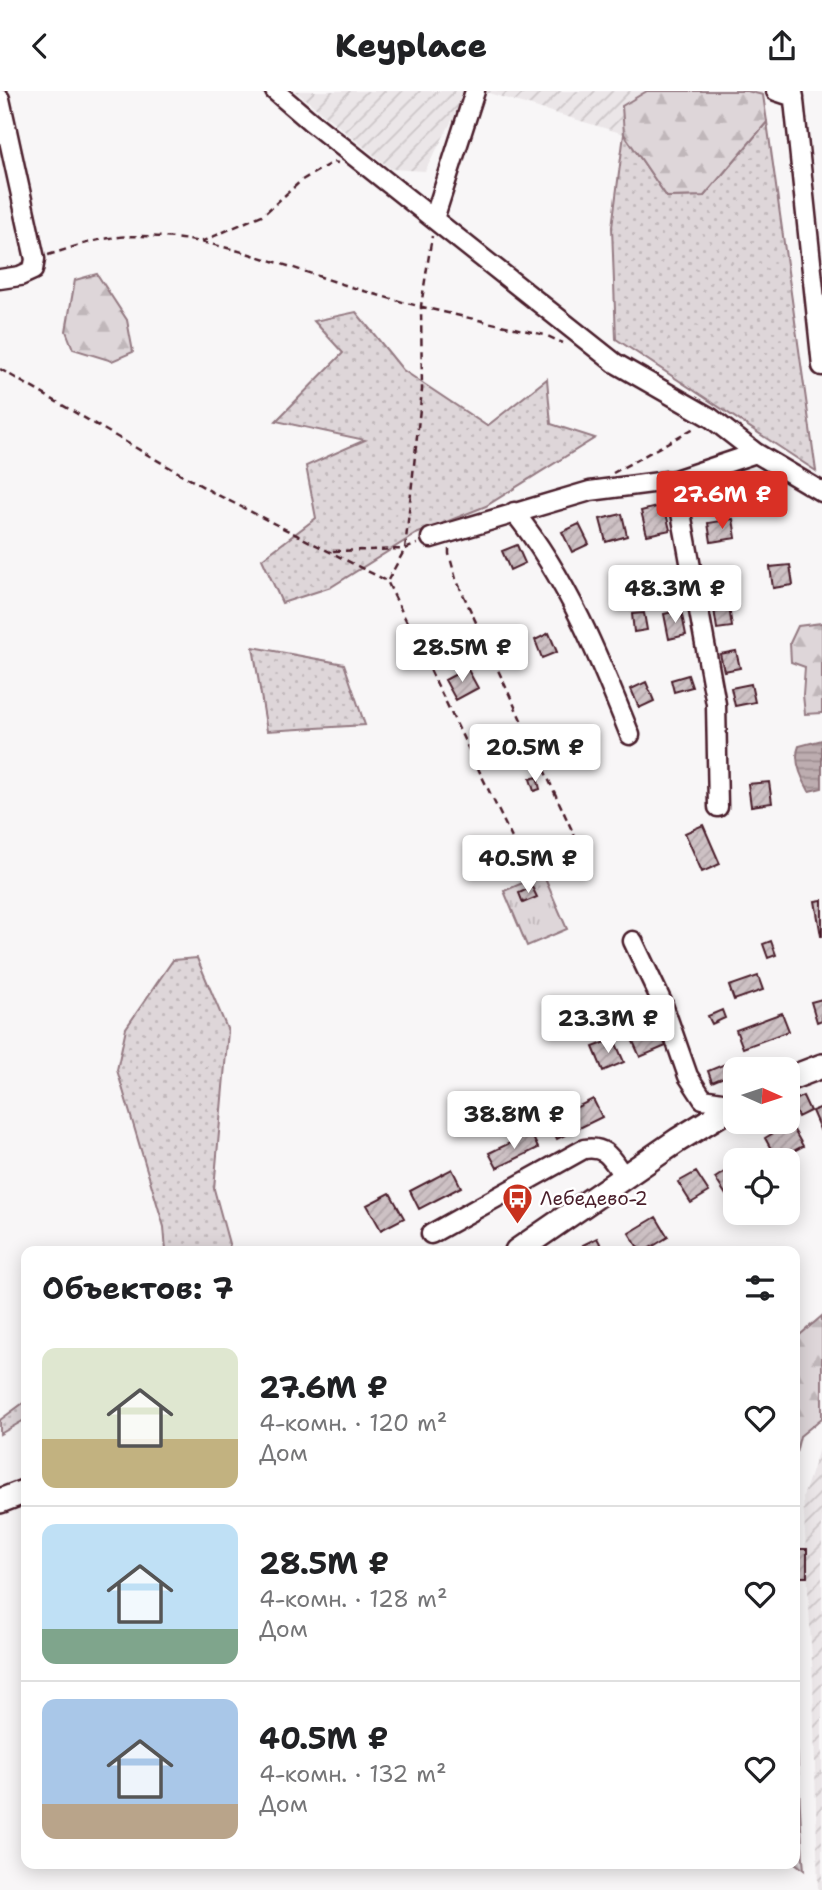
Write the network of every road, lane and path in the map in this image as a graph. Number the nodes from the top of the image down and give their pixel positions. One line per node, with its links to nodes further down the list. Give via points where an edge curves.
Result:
1 (275, 91): 7 (street)
2 (475, 91): 7 (street)
3 (776, 91): 4 (street)
4 (793, 94): 13 (street)
5 (0, 99): 9 (street)
6 (346, 164): 8 (path, via 333,162 302,180 264,214)
7 (434, 219): 11 (path); 15 (street, via 615,363)
8 (201, 242): 9 (path, via 108,238); 11 (path)
9 (35, 260): 10 (street, via 33,271)
10 (0, 279)
11 (421, 306): 12 (path, via 545,335); 23 (path, via 422,390)
12 (569, 345)
13 (822, 366)
14 (0, 369): 24 (path, via 212,492)
15 (711, 418): 16 (street); 18 (path, via 619,468)
16 (756, 453): 17 (street); 19 (street)
17 (675, 480): 18 (street); 27 (street, via 716,704)
18 (590, 491): 20 (street)
19 (822, 492)
20 (514, 512): 21 (street); 26 (street, via 540,544 580,618)
21 (452, 531): 22 (street); 28 (path, via 449,554 456,579)
22 (431, 538): 23 (path)
23 (405, 549): 24 (path); 25 (path)
24 (330, 551): 25 (path)
25 (387, 581): 29 (path)
26 (630, 735)
27 (718, 807)
28 (576, 839)
29 (525, 865)
30 (633, 941): 33 (street, via 662,1002 688,1076 703,1099)
31 (822, 1066): 32 (main road)
32 (800, 1074)
33 (723, 1103)
34 (723, 1112): 35 (main road)
35 (625, 1178): 36 (street, via 604,1151 584,1149); 37 (main road)
36 (431, 1234)
37 (524, 1246)
38 (21, 1493): 39 (main road)
39 (0, 1501)

